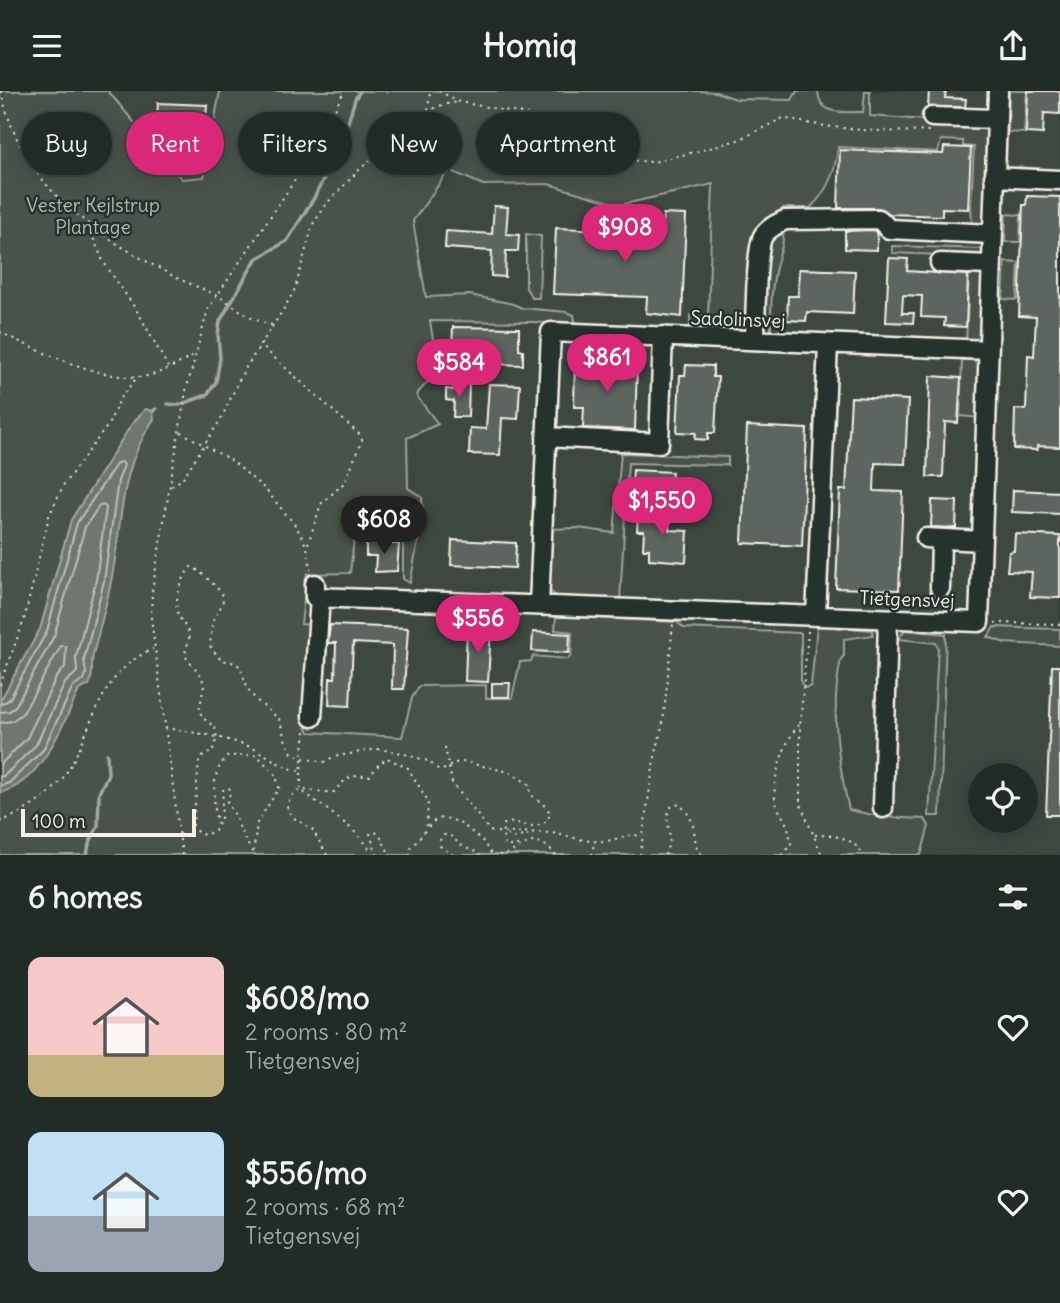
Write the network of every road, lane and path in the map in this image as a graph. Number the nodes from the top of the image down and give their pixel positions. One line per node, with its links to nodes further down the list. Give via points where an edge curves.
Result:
1 (1, 91): 12 (path, via 6,113 34,169)
2 (344, 91): 16 (path, via 316,149)
3 (430, 91): 7 (path)
4 (439, 91): 6 (path)
5 (998, 91): 8 (street, Tietgensvej)
6 (459, 102): 7 (path); 9 (path, via 560,123 629,160 653,162 741,139 783,118 905,132)
7 (428, 111): 17 (path, via 328,202 313,224 295,289)
8 (996, 119): 9 (street); 10 (street, Tietgensvej)
9 (931, 124)
10 (994, 177): 11 (street); 13 (street, Tietgensvej)
11 (1060, 180)
12 (88, 225): 16 (path, via 177,278); 25 (path, via 103,261)
13 (992, 234): 15 (street, Tietgensvej); 20 (street, via 889,229 879,219 785,220 773,225 762,237)
14 (940, 263): 15 (street)
15 (991, 265): 23 (street, Tietgensvej)
16 (218, 296): 17 (path, via 258,322); 24 (path, via 208,309)
17 (273, 325): 21 (path)
18 (0, 332): 26 (path, via 93,370)
19 (663, 337): 20 (street, Sadolinsvej); 28 (street, Sadolinsvej, via 551,332); 28 (street, via 659,443)
20 (755, 340): 22 (street, Sadolinsvej)
21 (259, 344): 29 (path); 32 (path, via 362,440 345,482 321,504)
22 (828, 344): 23 (street, Sadolinsvej); 37 (street)
23 (988, 350): 31 (street, Tietgensvej)
24 (194, 355): 25 (path); 27 (path)
25 (169, 369): 26 (path)
26 (137, 377): 42 (path, via 54,505 24,620)
27 (180, 431): 29 (path); 30 (path)
28 (546, 437): 35 (street, Sadolinsvej)
29 (203, 444): 30 (path, via 182,479); 32 (path, via 265,489)
30 (171, 488): 41 (path, via 152,591)
31 (982, 541): 33 (street, via 934,539); 39 (street, Tietgensvej)
32 (307, 547): 34 (path)
33 (940, 588)
34 (318, 590): 35 (street, Tietgensvej); 43 (street)
35 (538, 605): 36 (street, Tietgensvej)
36 (675, 611): 37 (street, Tietgensvej); 55 (path, via 663,723)
37 (813, 616): 38 (street, Tietgensvej); 54 (path, via 800,726 800,803)
38 (888, 619): 39 (street, Tietgensvej); 49 (street)
39 (979, 622): 40 (path)
40 (1060, 624)
41 (154, 648): 45 (path); 50 (path, via 129,662 105,691 67,772 49,793)
42 (0, 685)
43 (312, 717): 47 (path, via 304,732)
44 (801, 724): 73 (path, via 785,746 776,786 775,801 792,844)
45 (164, 728): 47 (path, via 256,749 286,769); 58 (path)
46 (445, 747): 52 (path, via 452,783 490,831)
47 (301, 771): 48 (path)
48 (301, 790): 51 (path, via 334,792 344,778 370,776 387,758 408,768 423,791 428,801); 59 (path, via 289,799 288,809 312,829); 60 (path, via 356,834)
49 (883, 808)
50 (0, 822)
51 (426, 831): 63 (path, via 410,848); 66 (path, via 441,817 449,818)
52 (506, 833): 53 (path); 53 (path, via 514,838)
53 (529, 834): 56 (path)
54 (815, 835): 74 (path); 75 (path, via 851,841)
55 (642, 836): 56 (path); 70 (path)
56 (594, 841): 69 (path)
57 (253, 854): 57 (path, via 257,823 279,788 276,775 257,755 228,756 220,764 214,787 217,825 223,790 229,788 228,807)
58 (182, 855)
59 (327, 855)
60 (372, 855)
61 (377, 855): 62 (path, via 370,837 374,832)
62 (390, 855)
63 (410, 855)
64 (453, 855): 65 (path, via 440,846 443,835)
65 (480, 855)
66 (494, 855)
67 (499, 855): 68 (path, via 539,842)
68 (556, 855)
69 (592, 855)
70 (640, 855)
71 (665, 855): 72 (path, via 670,840 667,815 679,804 690,813)
72 (702, 855)
73 (782, 855)
74 (822, 855)
75 (862, 855)

